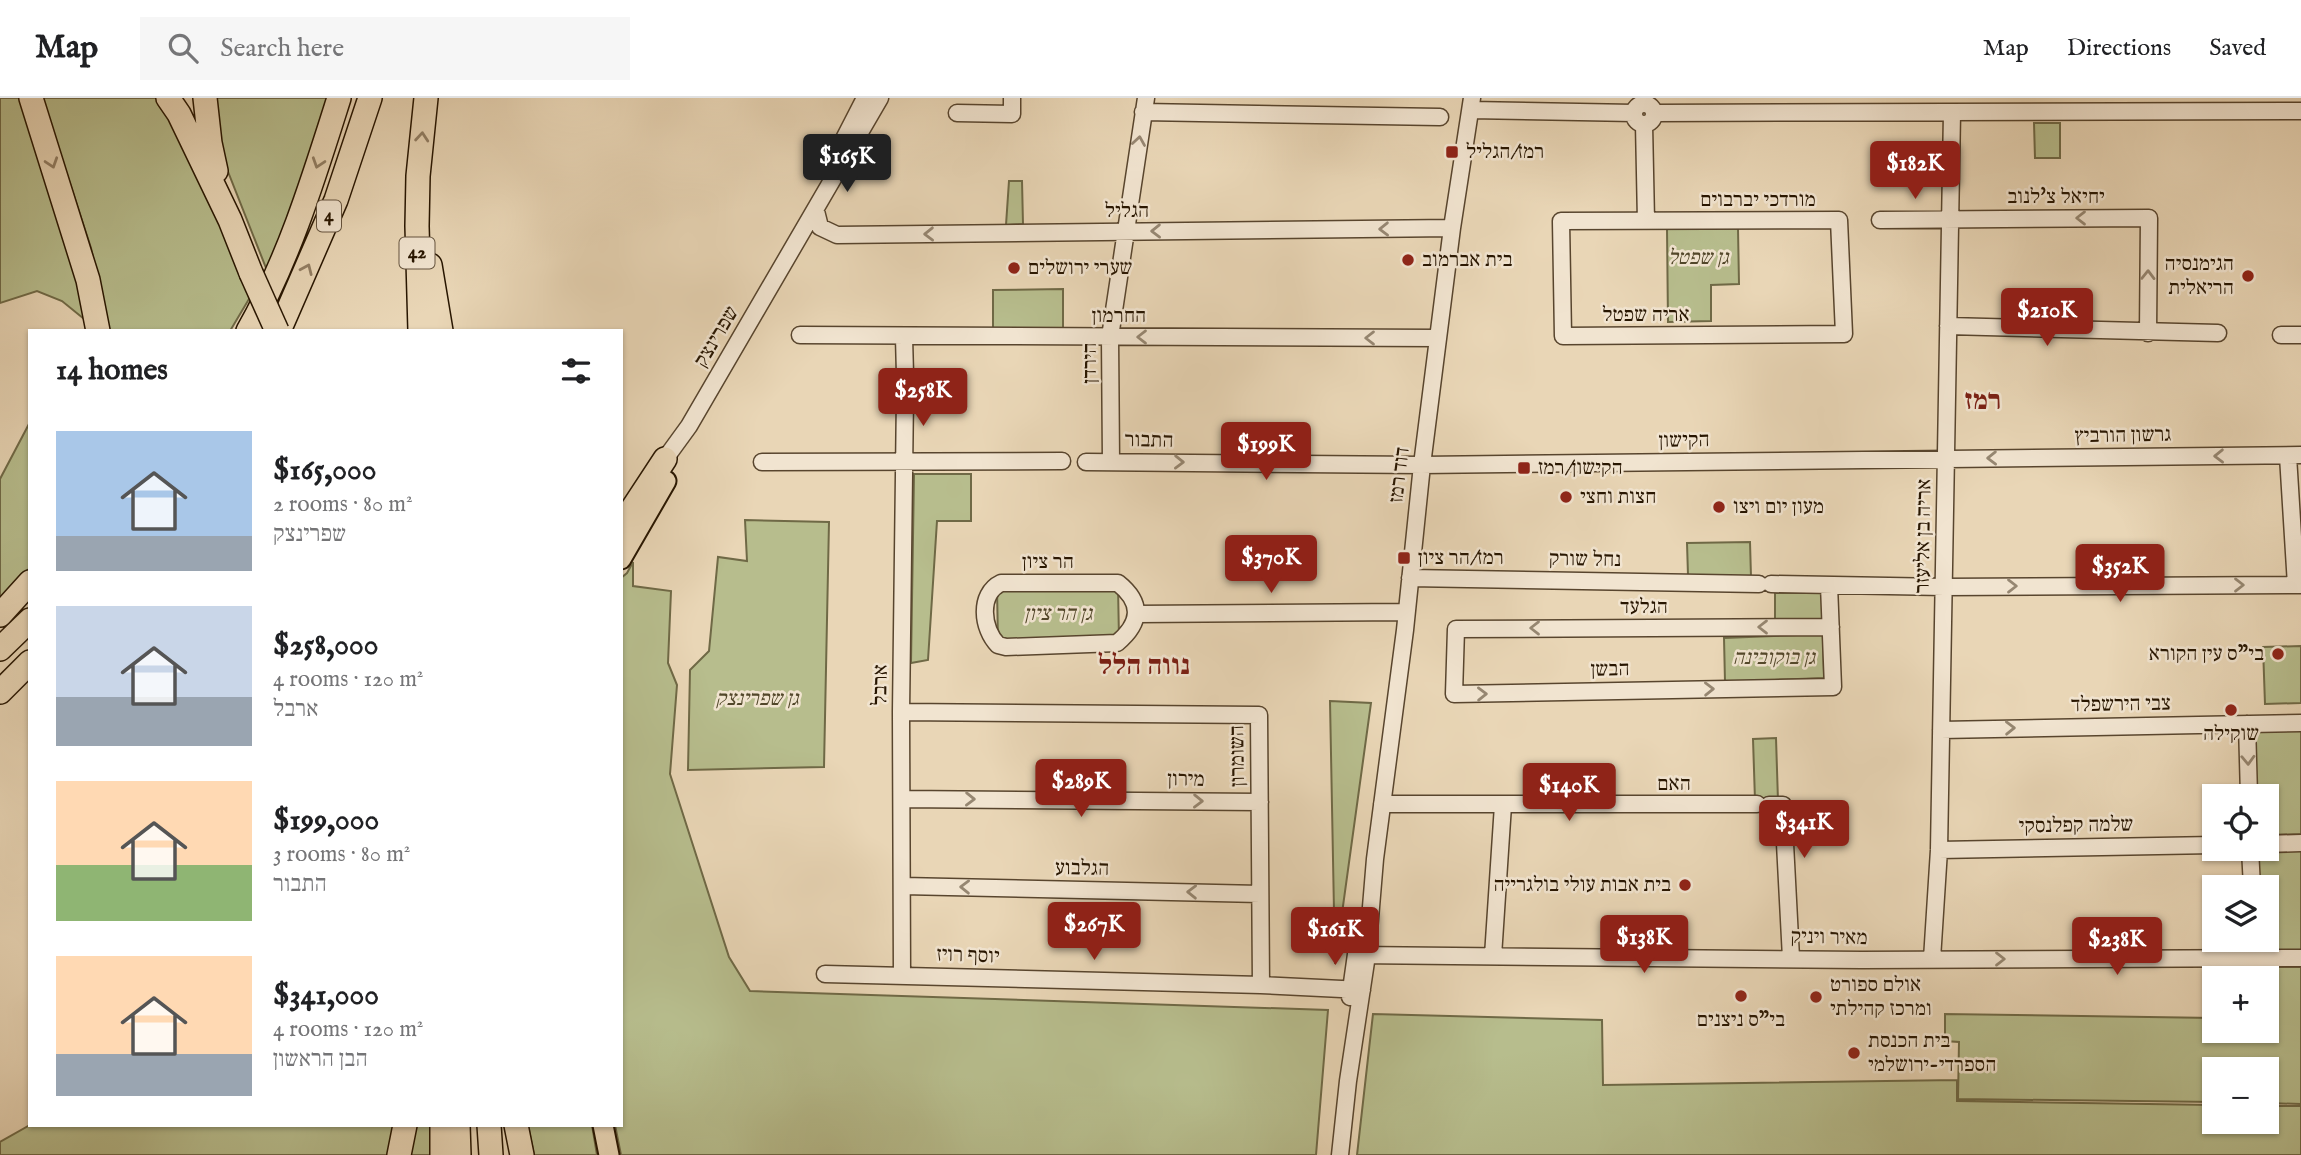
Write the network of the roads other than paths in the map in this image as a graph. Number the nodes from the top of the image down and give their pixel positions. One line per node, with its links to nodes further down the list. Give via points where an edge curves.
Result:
1 (31, 98): 31 (highway, one-way to 31, via 88,280)
2 (168, 98): 23 (highway)
3 (205, 98): 23 (highway, via 209,143)
4 (339, 98): 32 (highway, 4, one-way to 32, via 282,260)
5 (370, 98): 34 (highway, 4, one-way to 5, via 336,200)
6 (426, 98): 20 (highway, 42, one-way to 6)
7 (865, 98): 29 (street, שפרינצק)
8 (880, 98): 21 (street, שפרינצק)
9 (1322, 98): 18 (street)
10 (1472, 104): 14 (street); 27 (street, דוד רמז)
11 (1144, 105): 18 (street); 28 (street, הירדן, one-way to 11)
12 (1012, 106): 16 (street)
13 (1818, 106): 14 (street); 17 (street)
14 (1644, 110): 24 (street)
15 (2301, 111): 17 (street)
16 (957, 113)
17 (1952, 113): 22 (street, אריה בן אליעזר)
18 (1320, 115): 19 (street)
19 (1440, 117)
20 (418, 176): 35 (highway, 42); 36 (highway)
21 (816, 211): 28 (street, הגליל, one-way to 21, via 837,236 820,227); 29 (street, שפרינצק)
22 (1950, 219): 25 (street, יחיאל צ'לנוב); 30 (street, אריה בן אליעזר); 37 (street, יחיאל צ'לנוב, one-way to 22, via 2149,218)
23 (230, 220): 33 (highway, bridge)
24 (1646, 220): 26 (street, מורדכי יברבוים); 39 (street, מורדכי יברבוים, via 1839,220)
25 (1880, 220)
26 (1561, 221): 39 (street, אריה שפטל, via 1563,336)
27 (1452, 229): 28 (street, הגליל, one-way to 28); 45 (street, דוד רמז)
28 (1125, 232): 44 (street, הירדן)
29 (781, 271): 56 (street, שפרינצק)
30 (1948, 326): 37 (street); 49 (street, אריה בן אליעזר)
31 (98, 329)
32 (249, 329)
33 (277, 329)
34 (279, 329)
35 (421, 329)
36 (441, 329)
37 (2148, 333): 38 (street)
38 (2218, 333)
39 (1844, 334)
40 (2281, 334): 42 (street)
41 (800, 335): 43 (street, החרמון)
42 (2301, 335)
43 (904, 337): 44 (street, החרמון); 46 (street)
44 (1110, 337): 45 (street, החרמון, one-way to 44); 54 (street, הירדן)
45 (1438, 338): 55 (street, דוד רמז)
46 (905, 375)
47 (905, 395): 50 (street, ארבל)
48 (2294, 455): 49 (street, גרשון הורביץ, one-way to 49); 62 (street)
49 (1946, 459): 55 (street, הקישון); 63 (street, אריה בן אליעזר)
50 (904, 461): 51 (street); 53 (street); 73 (street, ארבל)
51 (1062, 461)
52 (1086, 461): 54 (street, התבור)
53 (762, 462)
54 (1111, 462): 55 (street, התבור, one-way to 55)
55 (1422, 465): 59 (street, דוד רמז)
56 (665, 470): 57 (highway); 58 (main road)
57 (623, 523)
58 (623, 555)
59 (1410, 578): 61 (street, נחל שורק); 64 (street, דוד רמז)
60 (28, 584): 66 (highway)
61 (1829, 585): 63 (street, נחל שורק); 68 (street)
62 (2298, 585): 63 (street, נחל שורק, one-way to 62)
63 (1944, 587): 76 (street, אריה בן אליעזר)
64 (1406, 612): 65 (street); 80 (street, דוד רמז)
65 (1136, 614): 65 (street, הר ציון, via 1129,594 1118,583 1002,583 986,600 989,633 998,645 1006,647 1117,643 1134,626)
66 (0, 615)
67 (28, 622): 70 (highway)
68 (1831, 627): 69 (street, הגלעד, one-way to 69); 69 (street, הבשן, one-way to 68, via 1454,694 1833,687)
69 (1456, 629)
70 (0, 649)
71 (28, 664): 72 (highway)
72 (0, 692)
73 (901, 712): 78 (street, ארבל); 79 (street, השומרון, via 1259,715)
74 (2301, 723): 75 (street, צבי הירשפלד)
75 (2247, 724): 76 (street, צבי הירשפלד, one-way to 75); 77 (street, one-way to 77)
76 (1941, 730): 85 (street, אריה בן אליעזר)
77 (2249, 784)
78 (902, 799): 79 (street, מירון, one-way to 79); 86 (street, ארבל)
79 (1260, 802): 87 (street, השומרון)
80 (1382, 804): 81 (street, האם); 89 (street, דוד רמז)
81 (1503, 805): 90 (street); 91 (street, האם, via 1783,805)
82 (2301, 843): 83 (street)
83 (2279, 844)
84 (2202, 845): 85 (street, שלמה קפלנסקי)
85 (1939, 850): 94 (street, אריה בן אליעזר)
86 (903, 886): 87 (street, הגלבוע, one-way to 86); 96 (street, ארבל)
87 (1260, 894): 97 (street, השומרון)
88 (2255, 952): 92 (street)
89 (1362, 955): 90 (street, מאיר ויניק); 98 (street, דוד רמז)
90 (1493, 956): 91 (street, מאיר ויניק)
91 (1791, 958): 94 (street, מאיר ויניק)
92 (2255, 958): 93 (street, מאיר ויניק); 94 (street, מאיר ויניק, one-way to 92)
93 (2301, 958)
94 (1932, 959)
95 (825, 974): 96 (street, יוסף רויז)
96 (902, 975): 97 (street, יוסף רויז)
97 (1261, 985): 98 (street, יוסף רויז)
98 (1356, 990): 111 (street, דוד רמז)
99 (405, 1127): 105 (highway)
100 (442, 1127): 106 (highway)
101 (458, 1127): 107 (highway)
102 (489, 1127): 108 (highway)
103 (516, 1127): 109 (highway)
104 (604, 1127): 110 (main road)
105 (399, 1155)
106 (442, 1155)
107 (459, 1155)
108 (491, 1155)
109 (522, 1155)
110 (609, 1155)
111 (1340, 1155)

